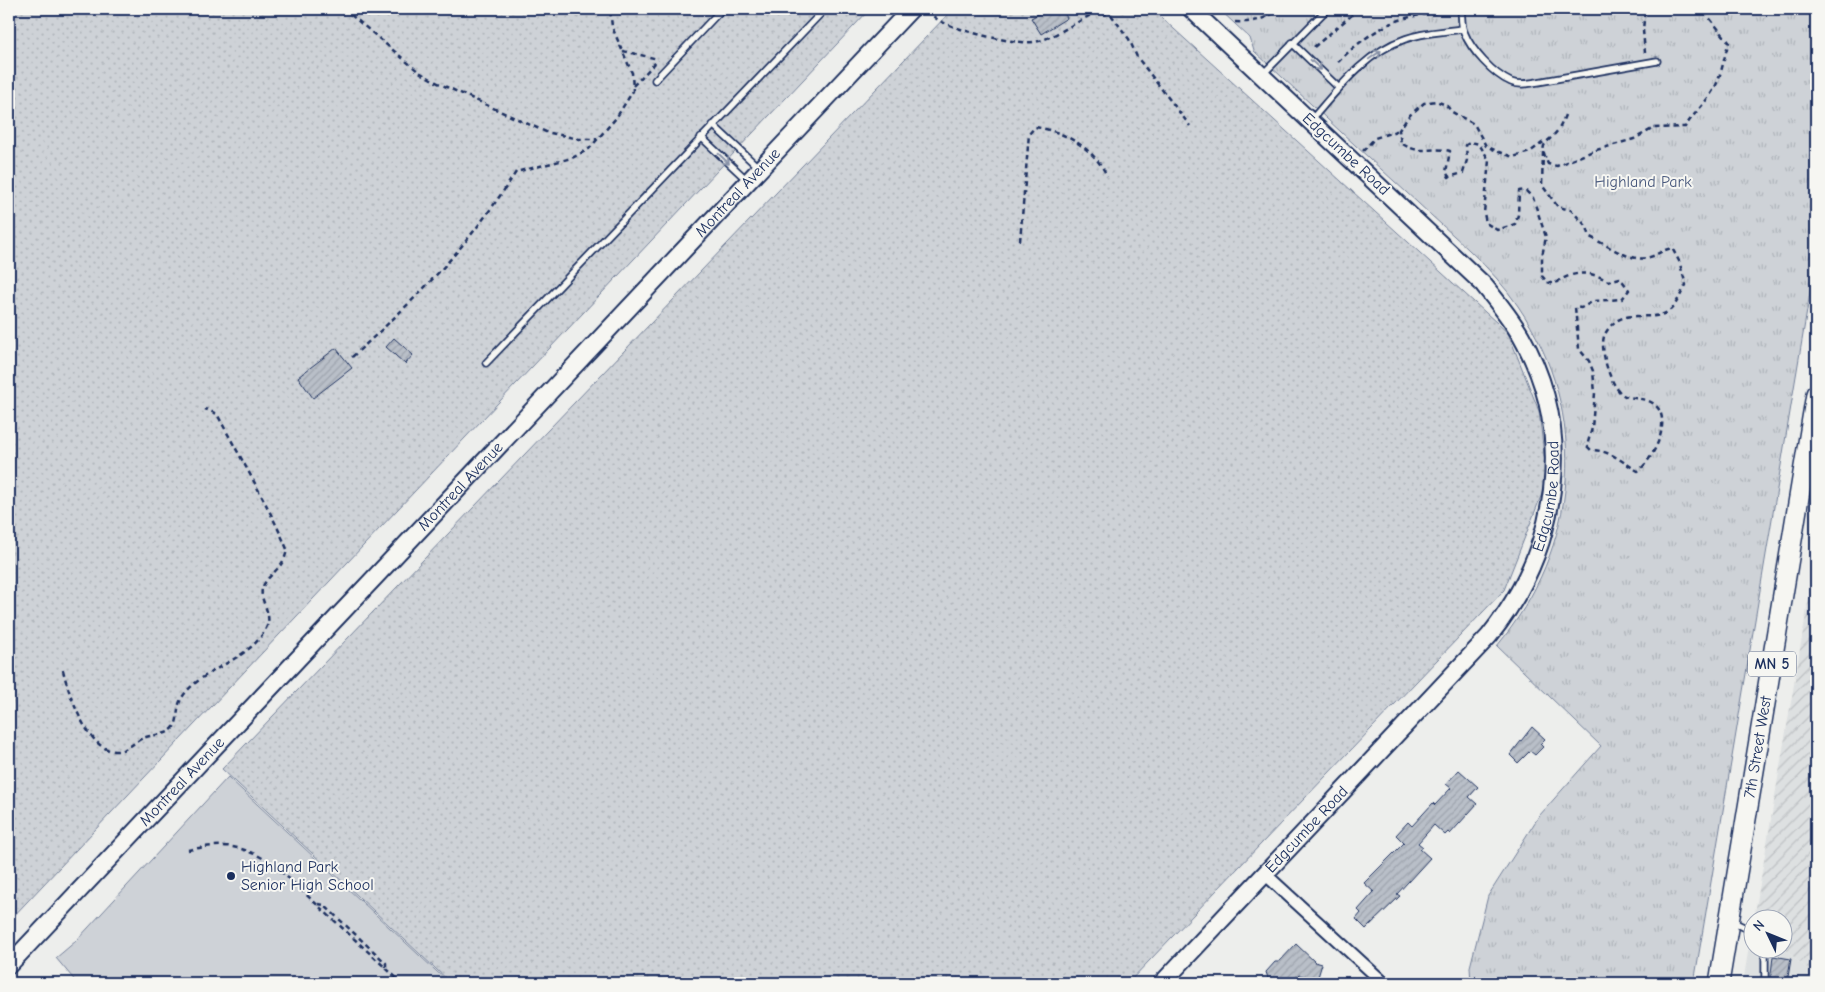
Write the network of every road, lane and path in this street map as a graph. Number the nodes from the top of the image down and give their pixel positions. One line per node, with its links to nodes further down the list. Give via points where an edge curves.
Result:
1 (344, 9): 35 (path, via 419,72 438,83 546,132 578,139)
2 (610, 9): 21 (path, via 612,27)
3 (722, 9): 26 (lane)
4 (825, 9): 31 (lane)
5 (911, 9): 39 (main road, Montreal Avenue)
6 (926, 9): 16 (path, via 937,20 1023,43 1039,41)
7 (1093, 9): 16 (path)
8 (1191, 9): 25 (main road, Edgcumbe Road)
9 (1280, 9): 17 (path, via 1252,23)
10 (1327, 9): 19 (lane)
11 (1359, 9): 20 (path)
12 (1450, 9): 23 (path, via 1405,18 1384,27 1365,38)
13 (1460, 9): 18 (lane)
14 (1645, 9): 24 (path)
15 (1702, 9): 37 (path, via 1729,42 1716,85 1685,127 1654,128 1634,139 1557,166 1548,164)
16 (1094, 14): 32 (path, via 1112,16 1137,57)
17 (1235, 22)
18 (1462, 29): 24 (lane, via 1469,43 1495,70 1512,82 1523,84); 28 (lane, one-way to 18, via 1361,66 1389,46 1419,35)
19 (1292, 43): 25 (lane); 28 (lane, one-way to 28)
20 (1314, 47)
21 (623, 51): 27 (path); 27 (path, via 659,59)
22 (1657, 61): 24 (lane)
23 (1338, 62)
24 (1646, 62)
25 (1262, 75): 30 (main road, Edgcumbe Road)
26 (655, 80)
27 (633, 86): 35 (path, via 633,91)
28 (1339, 88): 30 (lane)
29 (1565, 115): 36 (path, via 1558,130)
30 (1310, 121): 38 (main road, Edgcumbe Road)
31 (713, 125): 34 (lane); 39 (lane)
32 (1190, 126)
33 (1399, 130): 36 (path, via 1424,103 1436,101 1474,124 1486,146 1513,157 1530,152); 37 (path, via 1401,143 1413,151 1450,151 1446,172 1449,177 1463,173 1467,160 1466,146 1471,142 1479,144 1489,160 1486,223 1497,230 1515,224 1520,190 1525,190 1533,198 1546,237 1542,276 1547,282 1554,284 1564,276 1576,273 1596,274 1608,281 1620,278 1629,290 1622,299 1594,301 1581,308 1575,307 1579,349 1590,361 1595,393 1587,446 1591,450 1614,455 1638,471 1653,455 1658,444 1662,419 1660,410 1654,403 1623,396 1608,371 1602,346 1611,325 1624,317 1640,314 1657,316 1670,310 1686,285 1679,261 1672,248 1637,259 1590,237 1587,227 1571,210 1558,206 1542,185); 38 (path, via 1375,138)
34 (701, 136): 41 (lane, one-way to 41); 44 (lane)
35 (599, 139): 43 (path, via 572,158 516,172 471,237 440,274)
36 (1546, 140): 37 (path)
37 (1543, 152)
38 (1353, 162): 49 (main road, Edgcumbe Road, via 1483,284 1521,336 1540,381 1551,426 1555,456 1554,488 1541,544 1519,594 1504,618)
39 (759, 168): 41 (main road, Montreal Avenue)
40 (1107, 176): 42 (path, via 1093,156 1076,141 1035,127 1029,134)
41 (747, 181): 53 (main road, Montreal Avenue)
42 (1020, 241)
43 (352, 357)
44 (486, 363)
45 (1815, 404): 50 (main road, 7th Street West / MN 5)
46 (205, 409): 47 (path, via 217,414 264,498 287,549 283,564 263,587 262,595 269,616 267,626 251,646 205,675 186,692 178,702 175,726 169,732 115,751 103,747 87,729 73,702)
47 (63, 670)
48 (188, 850): 54 (path, via 220,844 252,852 273,864)
49 (1264, 873): 55 (main road, Edgcumbe Road); 56 (street)
50 (1730, 920): 51 (lane); 57 (main road, 7th Street West / MN 5)
51 (1742, 926)
52 (1765, 960): 58 (lane)
53 (9, 965)
54 (402, 983)
55 (1162, 983)
56 (1384, 983)
57 (1719, 983)
58 (1765, 983)

